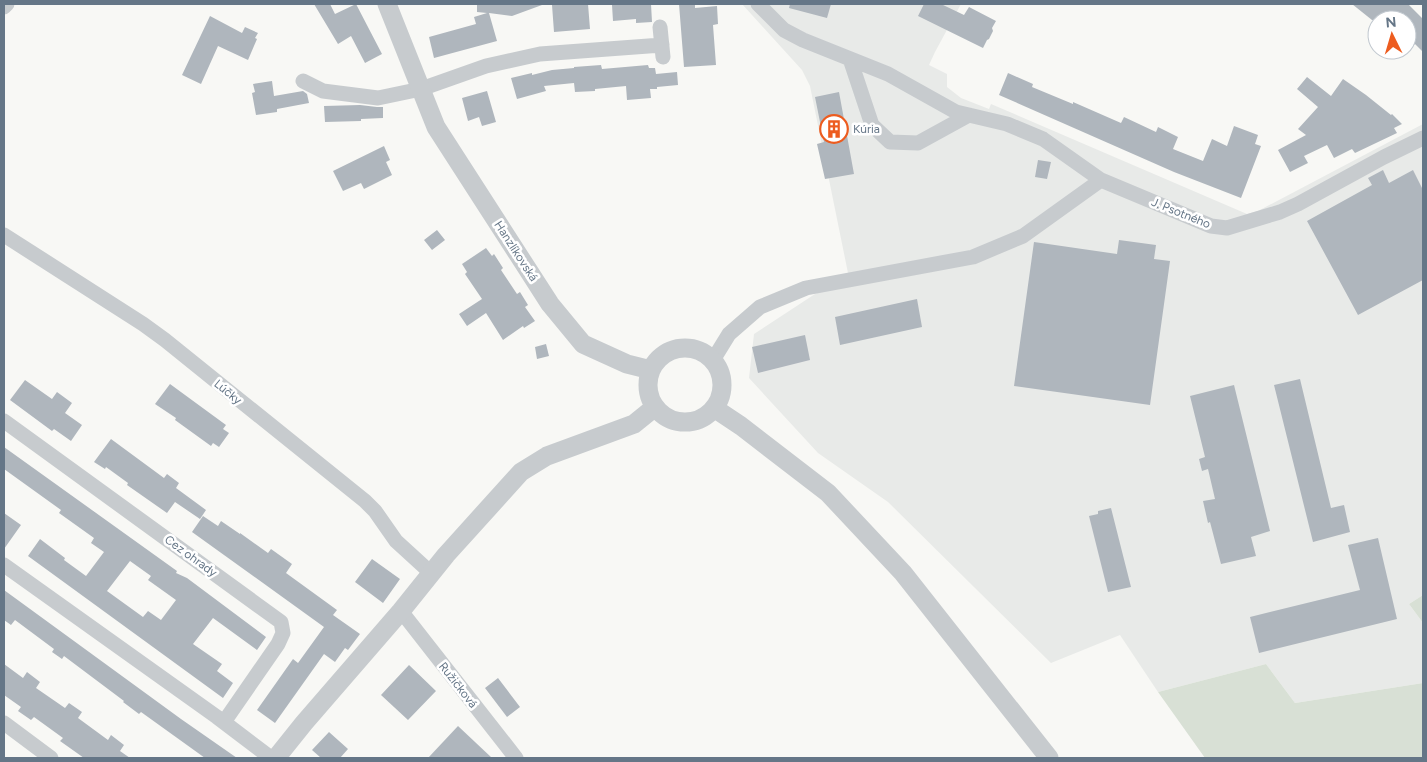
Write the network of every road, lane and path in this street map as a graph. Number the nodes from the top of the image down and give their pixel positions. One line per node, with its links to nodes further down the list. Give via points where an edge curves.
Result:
1 (6, 4): 4 (street)
2 (387, 4): 8 (street, Hanzlíkovská)
3 (758, 4): 6 (street, J. Psotného, via 784,30)
4 (4, 7)
5 (660, 27): 8 (street, via 663,51 540,54 486,66)
6 (850, 60): 9 (street, J. Psotného, via 888,74 956,112); 9 (street, via 872,125 890,142 918,143)
7 (303, 81): 8 (street, via 323,91 378,98)
8 (421, 89): 14 (street, Hanzlíkovská, via 436,127 550,304 583,344 627,364)
9 (969, 115): 11 (street, J. Psotného, via 1007,124 1043,138)
10 (1423, 138): 11 (street, J. Psotného, via 1298,204 1227,228 1211,226)
11 (1101, 180): 13 (street, via 1023,236 973,257 806,288 760,307 729,334)
12 (4, 235): 19 (street, Lúčky, via 164,340 365,501 396,541)
13 (713, 360): 14 (street, via 695,348 684,347 664,354); 16 (street, via 722,378 720,399)
14 (651, 370): 15 (street, via 649,393)
15 (656, 407): 16 (street, via 669,418 685,422 706,416); 19 (street, via 634,424 547,456 521,472)
16 (714, 408): 27 (street, via 828,493 903,573)
17 (4, 421): 21 (street, Cez ohrady, via 281,622 283,633 278,644)
18 (4, 565): 21 (street)
19 (432, 573): 20 (street)
20 (401, 611): 25 (street); 26 (street, Ružičková)
21 (224, 722): 24 (street)
22 (4, 723): 23 (street)
23 (51, 758)
24 (270, 758)
25 (276, 758)
26 (516, 758)
27 (1049, 758)

